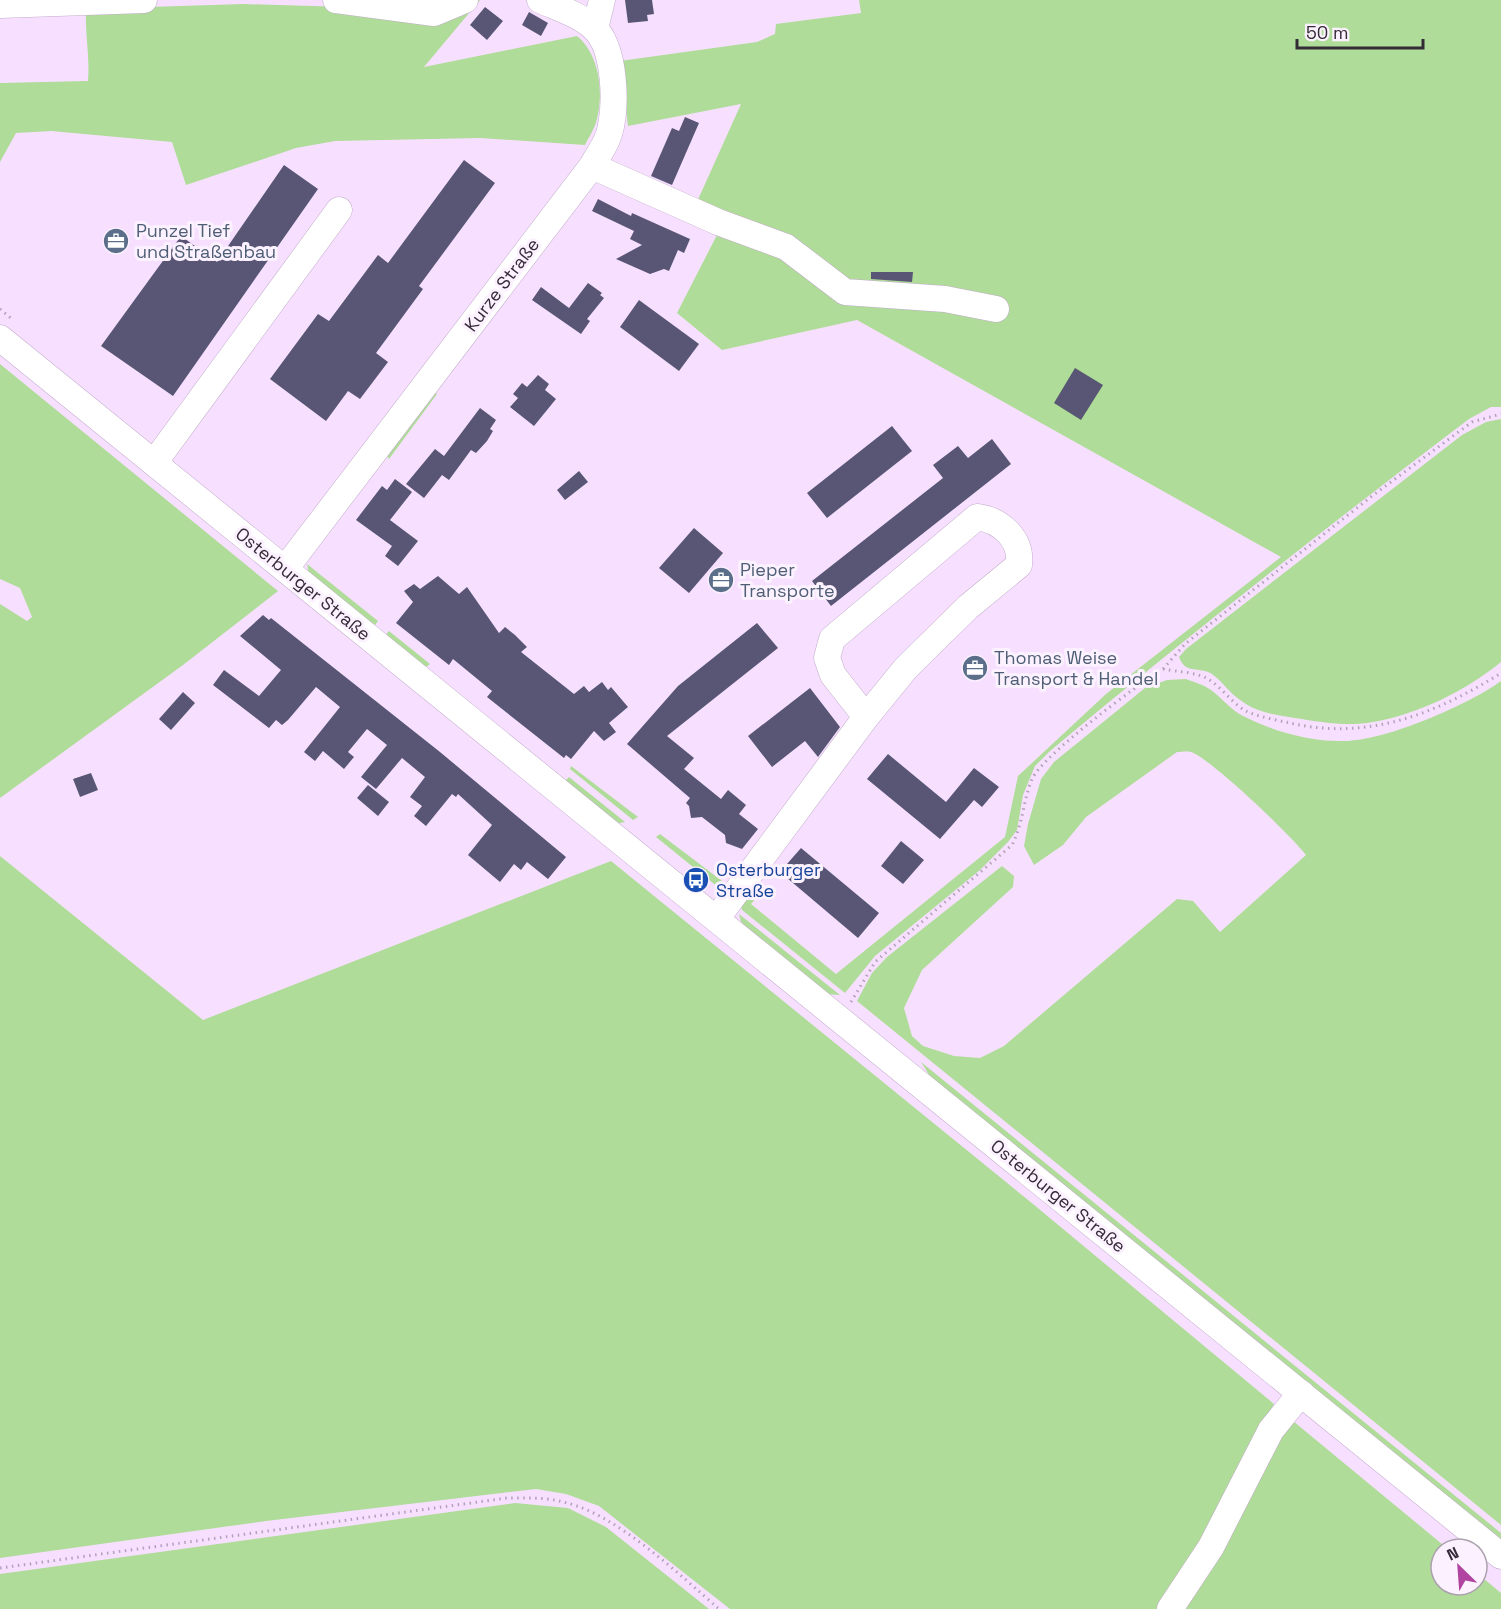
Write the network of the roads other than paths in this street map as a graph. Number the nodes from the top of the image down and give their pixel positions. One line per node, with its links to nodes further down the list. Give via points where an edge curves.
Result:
1 (144, 0): 6 (street)
2 (336, 0): 3 (street, via 434,13)
3 (465, 0)
4 (540, 0): 8 (street)
5 (602, 0): 8 (street)
6 (81, 2): 7 (street)
7 (0, 5)
8 (595, 28): 9 (street, Kurze Straße, via 603,39 613,78 614,114 608,136)
9 (591, 166): 11 (street, via 786,247 845,292 945,299); 14 (street, Kurze Straße)
10 (339, 210): 13 (street)
11 (996, 309)
12 (0, 338): 13 (street, Osterburger Straße)
13 (154, 463): 14 (street, Osterburger Straße)
14 (285, 569): 16 (street, Osterburger Straße)
15 (866, 717): 15 (street, via 833,675 827,658 832,639 977,517 992,519 1005,528 1020,553 1019,565 933,641); 16 (street)
16 (717, 918): 17 (street, Osterburger Straße)
17 (1301, 1393): 18 (street, Osterburger Straße); 19 (street, via 1271,1430 1211,1547)
18 (1501, 1556)
19 (1170, 1609)

